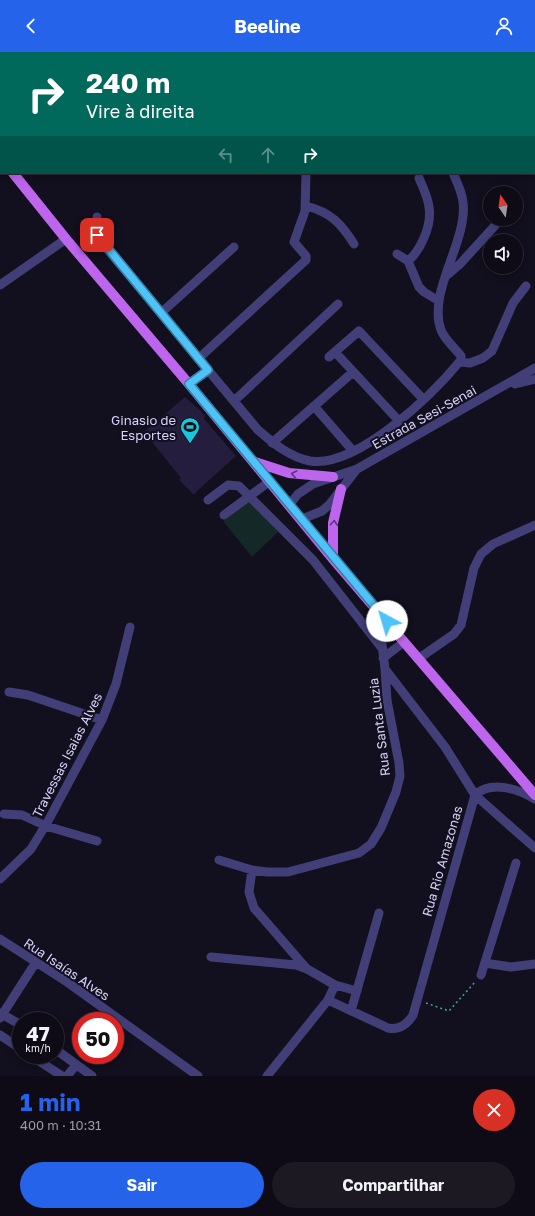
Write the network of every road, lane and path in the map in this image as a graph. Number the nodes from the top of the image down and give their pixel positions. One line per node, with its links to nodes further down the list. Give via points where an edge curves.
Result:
1 (14, 174): 8 (main road)
2 (306, 174): 5 (street)
3 (453, 174): 13 (street, via 464,206)
4 (419, 178): 12 (street, via 430,213 421,243)
5 (306, 206): 9 (street, via 330,215); 19 (street, via 294,242 306,256 306,260)
6 (97, 216): 18 (street, via 98,238)
7 (495, 226): 13 (street)
8 (66, 239): 14 (street); 25 (main road)
9 (354, 244)
10 (234, 247): 18 (street)
11 (397, 254): 12 (street)
12 (408, 261): 16 (street, via 419,287)
13 (447, 275): 16 (street)
14 (0, 285)
15 (526, 286): 20 (street, via 501,327 492,352 477,361)
16 (439, 301): 20 (street, via 440,328 461,356)
17 (338, 304): 28 (street)
18 (161, 313): 19 (street)
19 (198, 358): 22 (street)
20 (460, 362): 27 (street)
21 (535, 368): 26 (street, Estrada Sesi-Senai)
22 (208, 370): 25 (street); 28 (street)
23 (353, 372): 27 (street, via 332,355 359,332); 29 (street); 30 (street)
24 (535, 379): 26 (street, Estrada Sesi-Senai)
25 (189, 384): 33 (main road)
26 (504, 386): 34 (street, Estrada Sesi-Senai)
27 (423, 398): 30 (street)
28 (234, 401): 31 (street)
29 (314, 406): 31 (street); 32 (street)
30 (399, 421): 32 (street)
31 (272, 443): 32 (street, via 309,460 329,460)
32 (354, 451)
33 (255, 462): 35 (main road, one-way to 33, via 289,473); 36 (main road)
34 (357, 469): 35 (street, Estrada Sesi-Senai); 37 (street, Estrada Sesi-Senai)
35 (333, 477): 40 (street, Estrada Sesi-Senai, via 313,484 298,494)
36 (270, 481): 38 (street); 40 (main road)
37 (341, 489): 42 (street, Estrada Sesi-Senai, via 322,511); 44 (main road, one-way to 37, via 333,523)
38 (249, 495): 39 (street, via 234,484 228,485); 41 (street); 48 (street, via 313,560)
39 (208, 500)
40 (290, 504): 42 (main road)
41 (224, 515)
42 (302, 519): 44 (main road)
43 (535, 525): 50 (street, via 493,544 481,554 474,568 461,625 454,634)
44 (333, 559): 45 (main road)
45 (378, 611): 47 (main road); 48 (street)
46 (130, 627): 53 (street, Travessas Isaias Alves, via 116,684)
47 (404, 642): 49 (street); 50 (main road)
48 (381, 647): 49 (street)
49 (383, 658): 51 (street, Rua Santa Luzia)
50 (418, 659): 55 (main road)
51 (385, 669): 54 (street, Rua Rio Amazonas, via 445,747); 63 (street, Rua Santa Luzia, via 386,700 400,776 389,810 371,844 359,853 297,870 280,873)
52 (9, 692): 53 (street, via 28,695)
53 (102, 720): 58 (street, Travessas Isaias Alves)
54 (475, 795): 56 (street, via 484,789 501,787 522,792); 60 (street); 75 (street, Rua Rio Amazonas)
55 (535, 795)
56 (535, 799)
57 (4, 814): 58 (street, via 22,815)
58 (46, 826): 59 (street); 64 (street, Travessas Isaias Alves, via 27,854)
59 (97, 841)
60 (535, 848)
61 (219, 860): 63 (street, Rua Santa Luzia)
62 (516, 863): 69 (street)
63 (252, 870): 71 (street, via 249,892 254,908)
64 (0, 879)
65 (379, 913): 74 (street)
66 (0, 939): 68 (street, Rua Isaías Alves)
67 (211, 957): 71 (street, via 290,964)
68 (36, 962): 78 (street); 88 (street, Rua Isaías Alves)
69 (485, 963): 70 (street, via 511,968); 72 (street)
70 (535, 964)
71 (307, 969): 73 (street)
72 (481, 975): 75 (path, via 449,1011)
73 (332, 982): 74 (street); 76 (street)
74 (357, 991): 77 (street)
75 (416, 999): 77 (street, Rua Rio Amazonas, via 409,1021 398,1028 382,1026)
76 (328, 1000): 77 (street, Rua Rio Amazonas); 89 (street)
77 (351, 1011)
78 (1, 1015): 79 (street)
79 (12, 1020)
80 (0, 1035): 81 (street)
81 (12, 1043)
82 (64, 1056): 84 (street)
83 (44, 1064): 85 (street)
84 (76, 1065): 86 (street); 87 (street)
85 (62, 1076)
86 (67, 1076)
87 (92, 1076)
88 (198, 1076)
89 (267, 1076)

